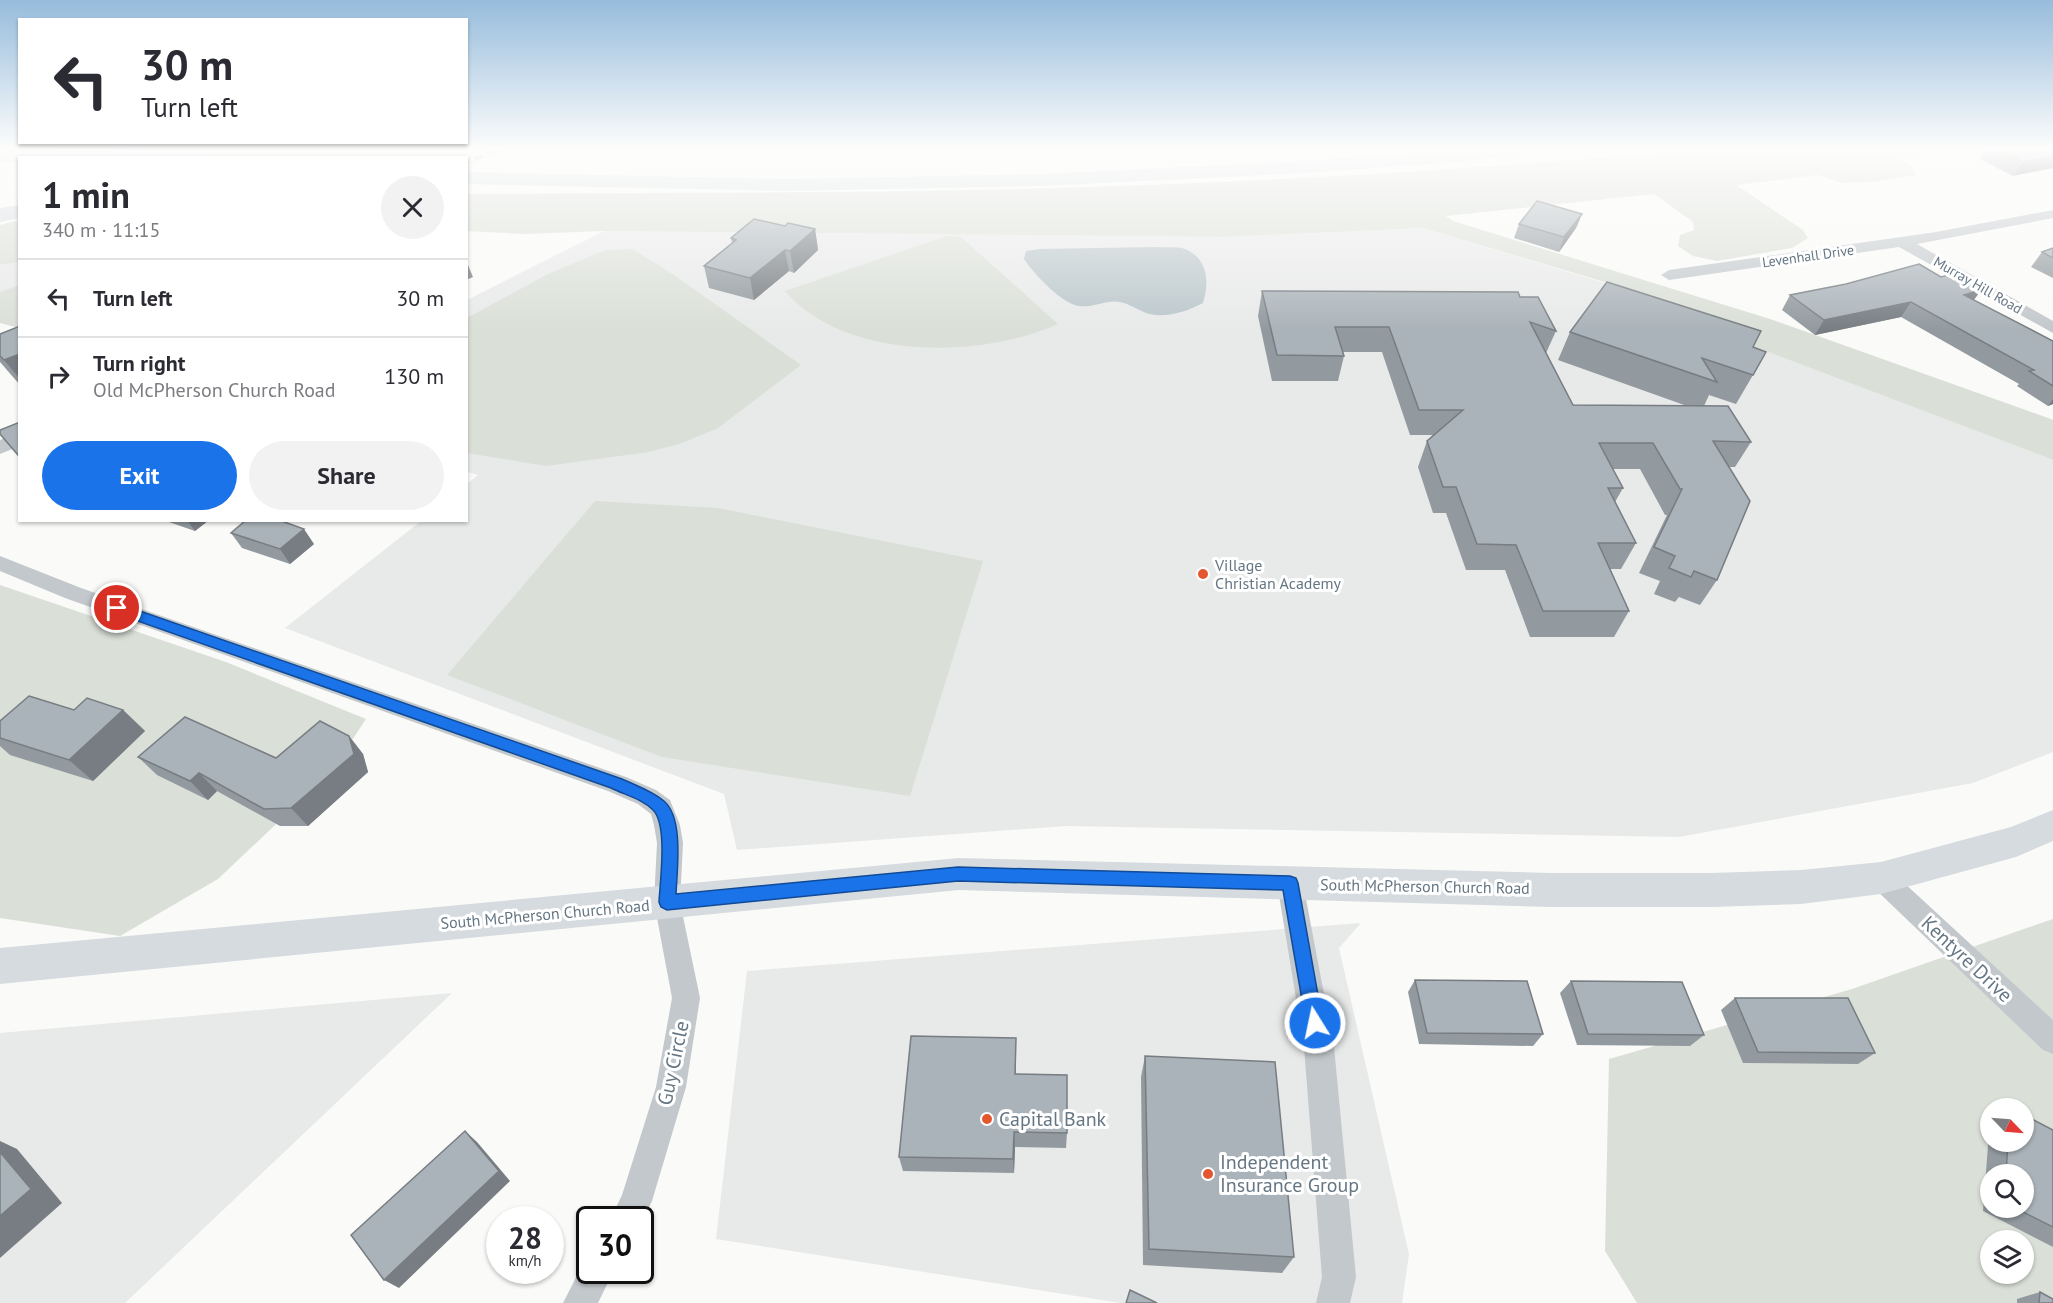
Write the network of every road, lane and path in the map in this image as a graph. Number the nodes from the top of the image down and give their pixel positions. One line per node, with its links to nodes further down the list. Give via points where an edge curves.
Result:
1 (18, 211): 3 (highway)
2 (2053, 214): 4 (street, Levenhall Drive)
3 (0, 215)
4 (1903, 243): 5 (street, Levenhall Drive); 6 (street, Murray Hill Road)
5 (1669, 275)
6 (2053, 328)
7 (18, 439): 8 (street)
8 (0, 448)
9 (0, 563): 13 (street, Guy Circle, via 73,593 647,797 661,808 668,825)
10 (2053, 825): 11 (main road, South McPherson Church Road, via 2016,841)
11 (1881, 878): 12 (main road, South McPherson Church Road, via 1712,891); 15 (street, Kentyre Drive)
12 (1290, 883): 13 (main road, South McPherson Church Road, via 958,874); 19 (street, via 1319,1047 1339,1277)
13 (667, 902): 14 (main road, South McPherson Church Road); 16 (street, Guy Circle, via 686,998 670,1087)
14 (0, 966)
15 (2053, 1040)
16 (633, 1206)
17 (590, 1284): 18 (street)
18 (580, 1303)
19 (1333, 1303)

